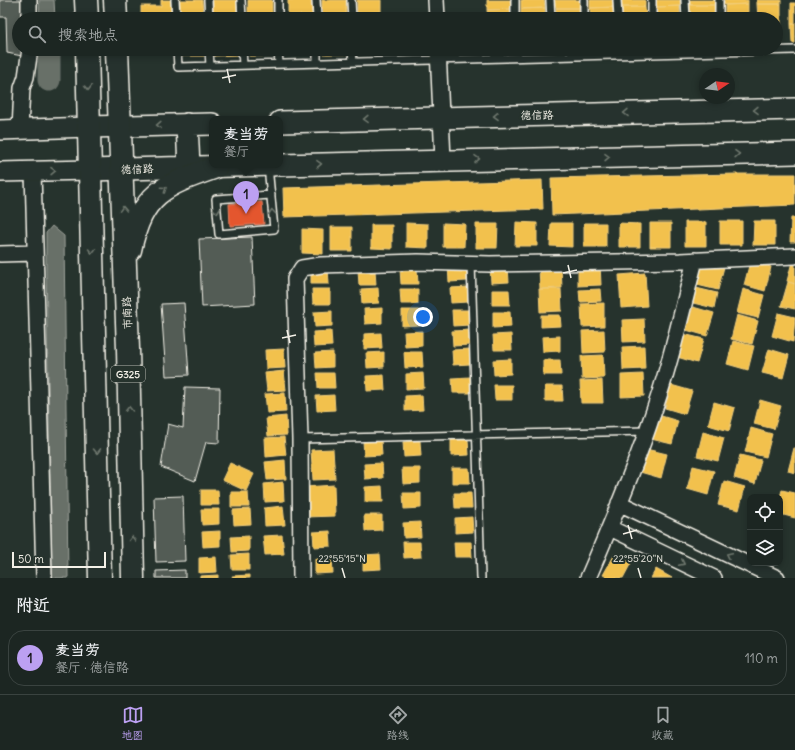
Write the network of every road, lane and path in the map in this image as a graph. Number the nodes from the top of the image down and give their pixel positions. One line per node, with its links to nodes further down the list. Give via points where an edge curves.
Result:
1 (29, 0): 18 (street)
2 (86, 0): 19 (highway)
3 (115, 0): 20 (highway)
4 (175, 0): 21 (lane)
5 (208, 0): 22 (lane)
6 (241, 0): 23 (lane)
7 (278, 0): 24 (lane)
8 (316, 0): 25 (lane)
9 (351, 0): 26 (lane)
10 (436, 0): 27 (street)
11 (515, 0): 28 (lane)
12 (550, 0): 29 (lane)
13 (584, 0): 30 (lane)
14 (617, 0): 31 (lane)
15 (652, 0): 32 (lane)
16 (686, 0): 33 (lane)
17 (719, 0): 34 (lane)
18 (29, 12)
19 (87, 12)
20 (116, 12)
21 (176, 12)
22 (209, 12)
23 (242, 12)
24 (278, 12)
25 (317, 12)
26 (352, 12)
27 (437, 12)
28 (515, 12)
29 (551, 12)
30 (584, 12)
31 (618, 12)
32 (652, 12)
33 (686, 12)
34 (719, 12)
35 (783, 50): 36 (lane)
36 (795, 50)
37 (29, 56): 63 (street, via 22,88)
38 (87, 56): 62 (highway, G325, one-way to 62)
39 (117, 56): 61 (highway, 市南路 / G325)
40 (177, 56): 55 (lane, via 178,67)
41 (210, 56): 55 (lane)
42 (242, 56): 54 (lane)
43 (278, 56): 53 (lane)
44 (317, 56): 52 (lane)
45 (353, 56): 51 (lane)
46 (418, 56): 51 (lane)
47 (439, 56): 57 (street)
48 (490, 56): 50 (lane)
49 (523, 56): 50 (lane)
50 (516, 57)
51 (353, 62): 52 (lane)
52 (317, 63): 53 (lane)
53 (279, 64): 54 (lane)
54 (243, 65): 55 (lane)
55 (210, 66)
56 (795, 109): 57 (main road, 德信路, one-way to 57)
57 (441, 117): 58 (main road, 德信路, one-way to 58); 66 (street)
58 (283, 122)
59 (187, 124): 60 (main road); 61 (main road, one-way to 61); 68 (main road)
60 (209, 124)
61 (120, 126): 62 (main road); 72 (highway, 市南路 / G325)
62 (89, 127): 63 (street); 73 (highway, G325)
63 (20, 129): 64 (street)
64 (0, 130)
65 (795, 153): 66 (main road, one-way to 65)
66 (443, 160): 67 (main road, one-way to 66)
67 (283, 165)
68 (189, 167): 69 (main road, 德信路); 72 (main road, 德信路)
69 (209, 167)
70 (213, 168): 82 (highway, one-way to 70, via 134,230 154,196 176,181)
71 (268, 168): 76 (lane)
72 (121, 169): 73 (main road, 德信路); 82 (highway, 市南路 / G325, one-way to 72)
73 (90, 170): 75 (street, 德信路, one-way to 73); 89 (highway, G325, one-way to 89)
74 (0, 172): 75 (street, 德信路)
75 (33, 172): 77 (street)
76 (271, 195): 76 (lane, one-way to 76, via 216,199 219,234 274,229)
77 (35, 253): 78 (street); 88 (street)
78 (0, 254)
79 (795, 256): 80 (street)
80 (694, 260): 81 (street); 83 (street, via 677,331)
81 (471, 263): 84 (lane); 85 (street, via 321,265 302,268 298,272 295,279)
82 (125, 272): 90 (highway, 市南路 / G325, one-way to 82)
83 (647, 431): 84 (lane); 86 (street)
84 (476, 435): 85 (lane); 92 (lane)
85 (300, 439): 91 (street)
86 (620, 503): 87 (street); 95 (street, one-way to 86)
87 (610, 528): 93 (street); 94 (street, one-way to 94)
88 (44, 578)
89 (100, 578)
90 (132, 578)
91 (301, 578)
92 (481, 578)
93 (588, 578)
94 (714, 578)
95 (777, 578)

